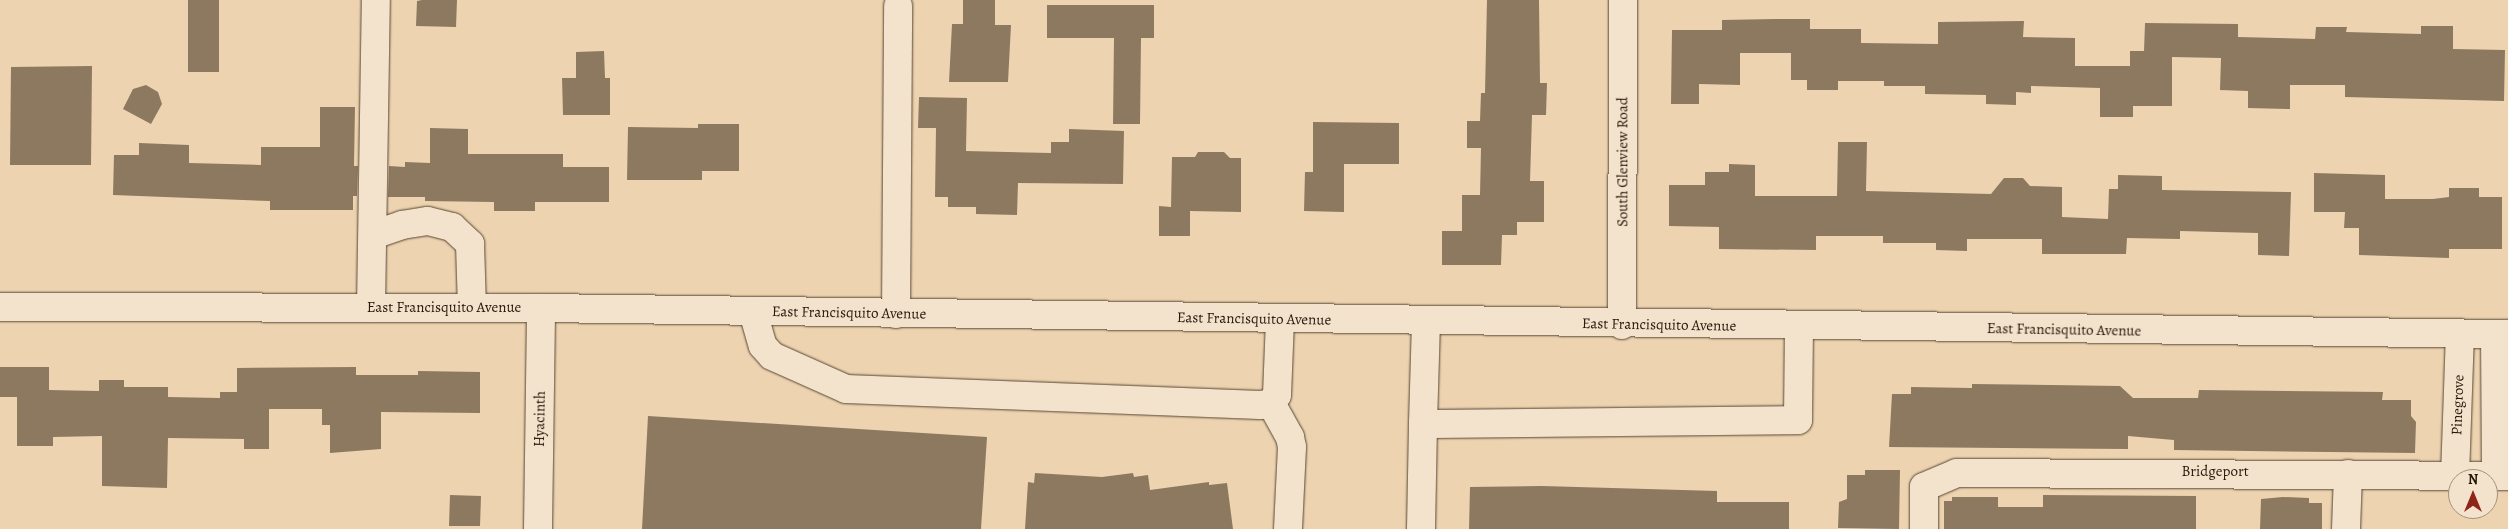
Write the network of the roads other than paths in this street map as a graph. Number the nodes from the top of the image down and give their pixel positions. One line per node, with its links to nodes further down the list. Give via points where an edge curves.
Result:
1 (376, 0): 4 (street)
2 (1623, 0): 13 (street, South Glenview Road)
3 (898, 6): 10 (street)
4 (373, 235): 6 (street); 7 (street, via 402,225 428,221 452,226 470,244)
5 (0, 307): 6 (street, East Francisquito Avenue)
6 (371, 308): 7 (street, East Francisquito Avenue)
7 (472, 308): 8 (street, East Francisquito Avenue)
8 (541, 308): 9 (street, East Francisquito Avenue); 23 (street, Hyacinth)
9 (754, 312): 10 (street, East Francisquito Avenue); 17 (street, via 763,346 772,356 846,389)
10 (896, 314): 11 (street, East Francisquito Avenue)
11 (1280, 319): 12 (street, East Francisquito Avenue); 17 (street, via 1277,395)
12 (1426, 322): 13 (street, East Francisquito Avenue); 18 (street)
13 (1622, 325): 14 (street, East Francisquito Avenue)
14 (1799, 327): 15 (street, East Francisquito Avenue); 18 (street, via 1798,420)
15 (2460, 334): 16 (street, East Francisquito Avenue); 19 (street, Pinegrove)
16 (2502, 334): 22 (street)
17 (1271, 403): 24 (street, via 1290,437 1292,447)
18 (1423, 424): 25 (street)
19 (2455, 469)
20 (2348, 474): 21 (street, Bridgeport); 26 (street, Bridgeport, via 1956,473 1924,487); 27 (street)
21 (2448, 476)
22 (2502, 476)
23 (538, 529)
24 (1288, 529)
25 (1421, 529)
26 (1924, 529)
27 (2346, 529)

